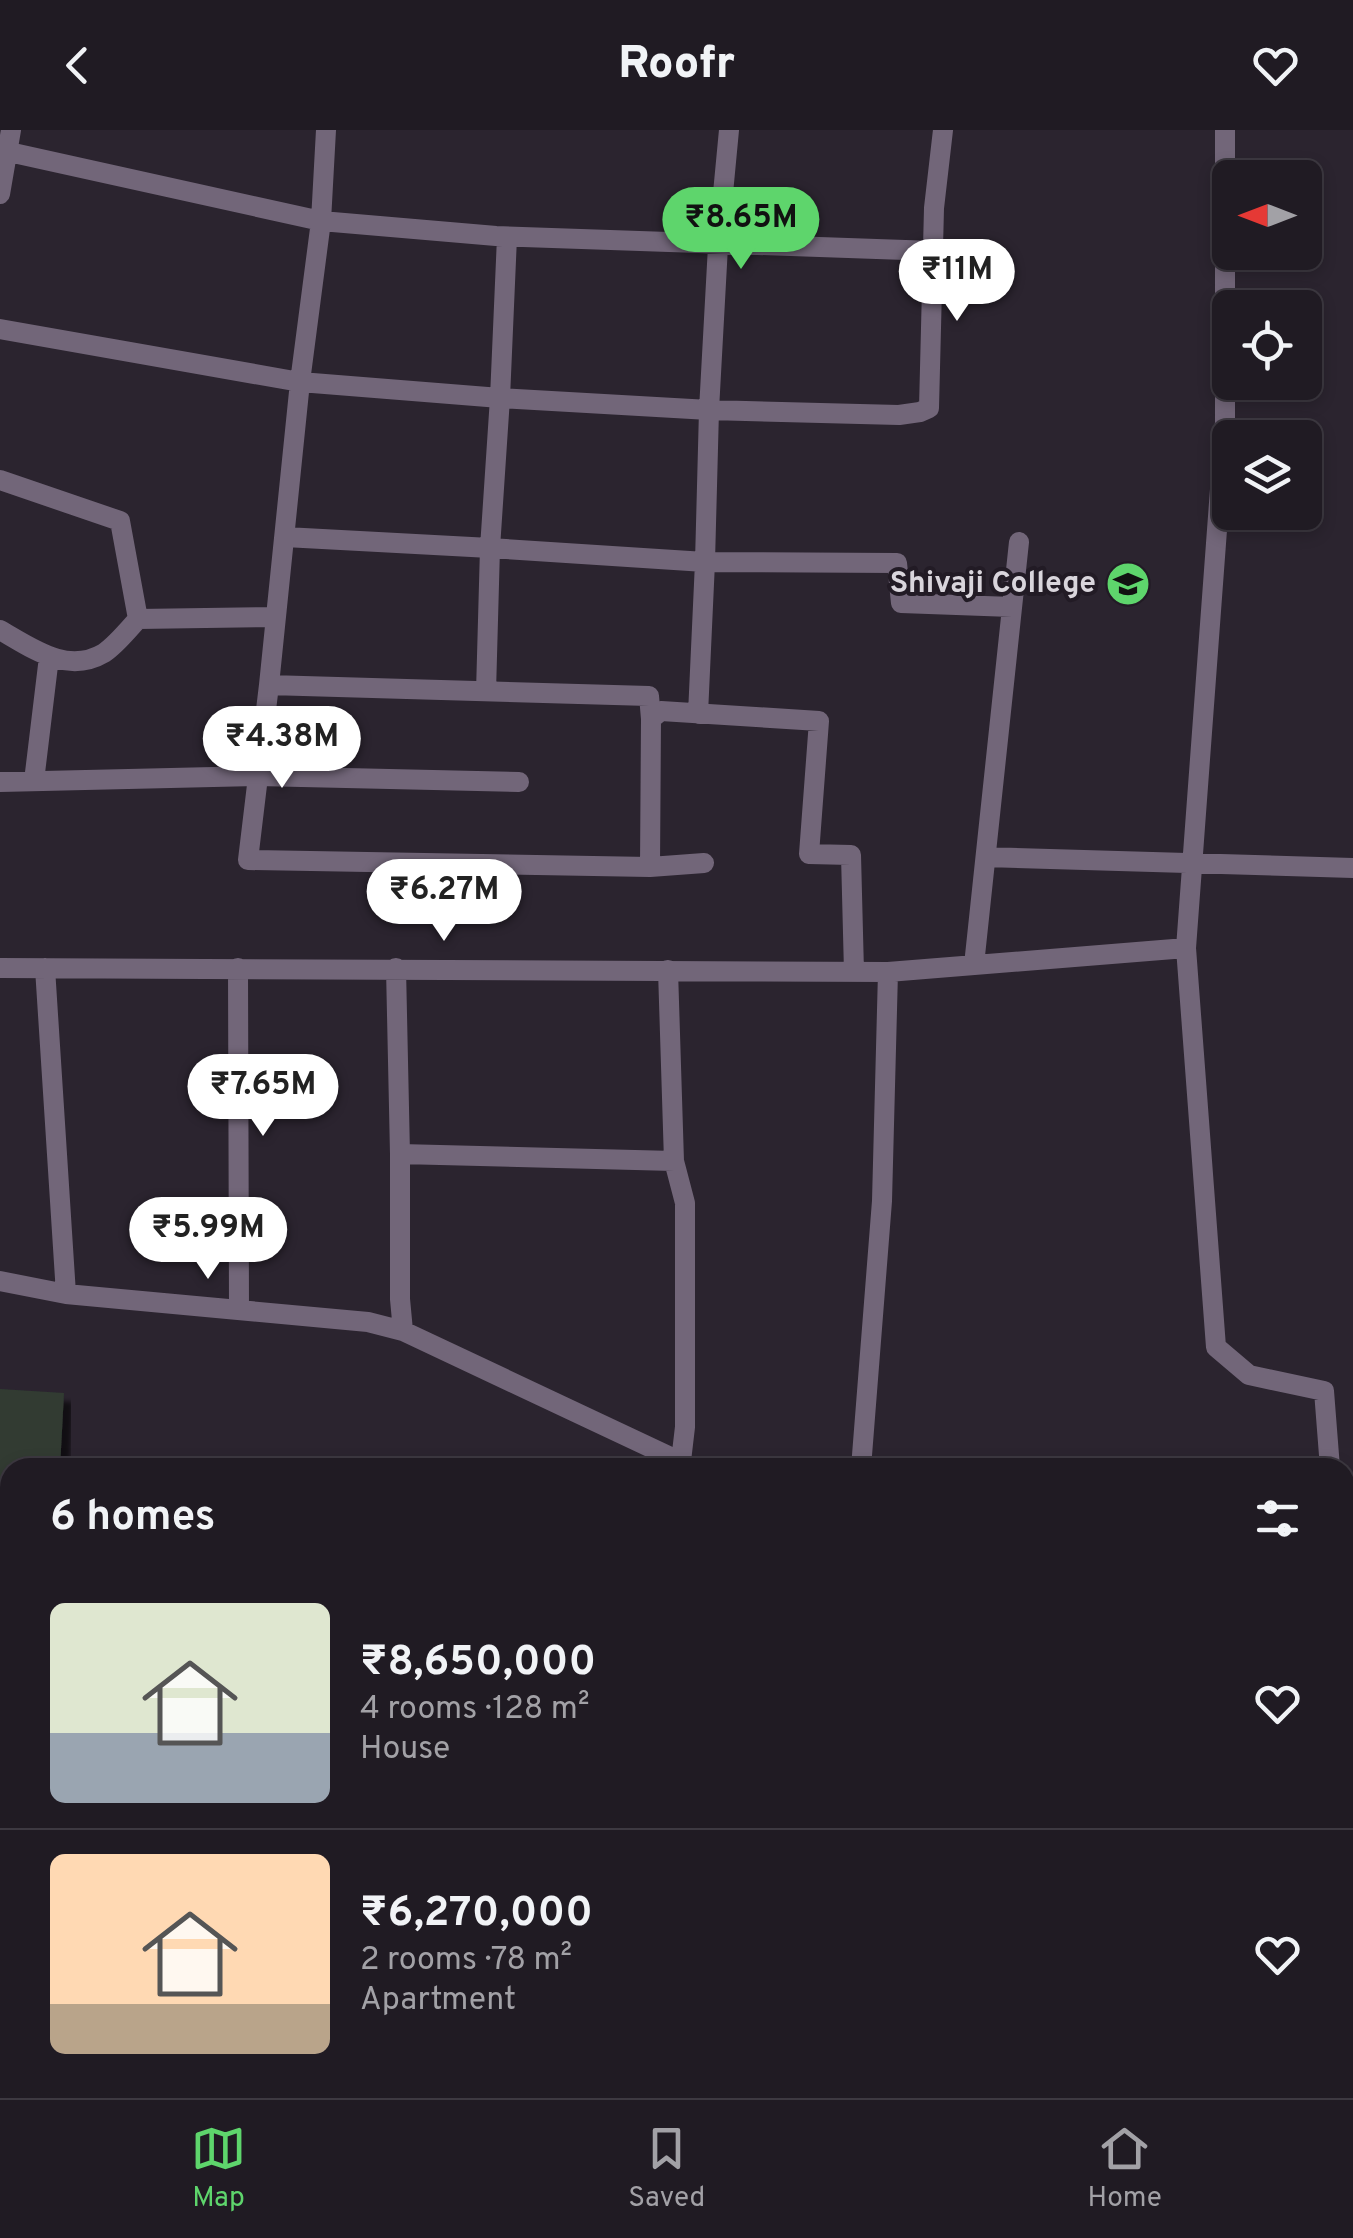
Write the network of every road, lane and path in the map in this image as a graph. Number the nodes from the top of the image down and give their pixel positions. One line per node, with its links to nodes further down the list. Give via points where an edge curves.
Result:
1 (326, 130): 7 (street)
2 (730, 130): 9 (street)
3 (943, 130): 10 (street)
4 (1225, 130): 35 (street, via 1225,422)
5 (6, 144): 6 (street); 7 (street)
6 (0, 194)
7 (321, 221): 8 (street); 12 (street)
8 (507, 237): 9 (street); 13 (street)
9 (718, 246): 10 (street); 14 (street)
10 (934, 252): 14 (street, via 928,408 899,415)
11 (0, 330): 12 (street)
12 (300, 382): 13 (street); 16 (street)
13 (500, 398): 14 (street); 18 (street)
14 (709, 410): 19 (street)
15 (0, 480): 22 (street, via 120,521)
16 (284, 537): 18 (street); 21 (street)
17 (1019, 542): 20 (street)
18 (490, 548): 19 (street); 26 (street)
19 (705, 562): 20 (street, via 897,563 901,603); 27 (street)
20 (1012, 607): 33 (street)
21 (276, 617): 22 (street); 25 (street)
22 (138, 619): 24 (street, via 106,652 88,660)
23 (0, 630): 24 (street)
24 (49, 657): 30 (street)
25 (269, 685): 26 (street); 29 (street)
26 (486, 692): 28 (street, via 648,696)
27 (698, 714): 28 (street, via 660,711); 45 (street, via 819,721 808,854 850,855)
28 (651, 719): 36 (street)
29 (258, 776): 30 (street); 32 (street); 36 (street, via 248,860)
30 (34, 781): 31 (street)
31 (0, 782)
32 (519, 782)
33 (986, 858): 35 (street); 39 (street)
34 (704, 862): 36 (street)
35 (1191, 862): 37 (street); 38 (street)
36 (650, 867)
37 (1353, 868)
38 (1186, 948): 39 (street); 56 (street, via 1216,1347 1249,1375 1324,1392)
39 (974, 965): 46 (street)
40 (0, 968): 41 (street)
41 (46, 968): 42 (street); 50 (street)
42 (238, 968): 43 (street); 51 (street)
43 (396, 968): 44 (street); 47 (street)
44 (668, 970): 45 (street); 48 (street)
45 (854, 972): 46 (street)
46 (888, 972): 55 (street, via 882,1201)
47 (400, 1154): 48 (street); 52 (street)
48 (674, 1161): 54 (street, via 684,1203)
49 (0, 1281): 50 (street)
50 (66, 1294): 51 (street)
51 (239, 1310): 52 (street)
52 (403, 1331): 53 (street)
53 (675, 1458)
54 (687, 1458)
55 (861, 1458)
56 (1329, 1458)

